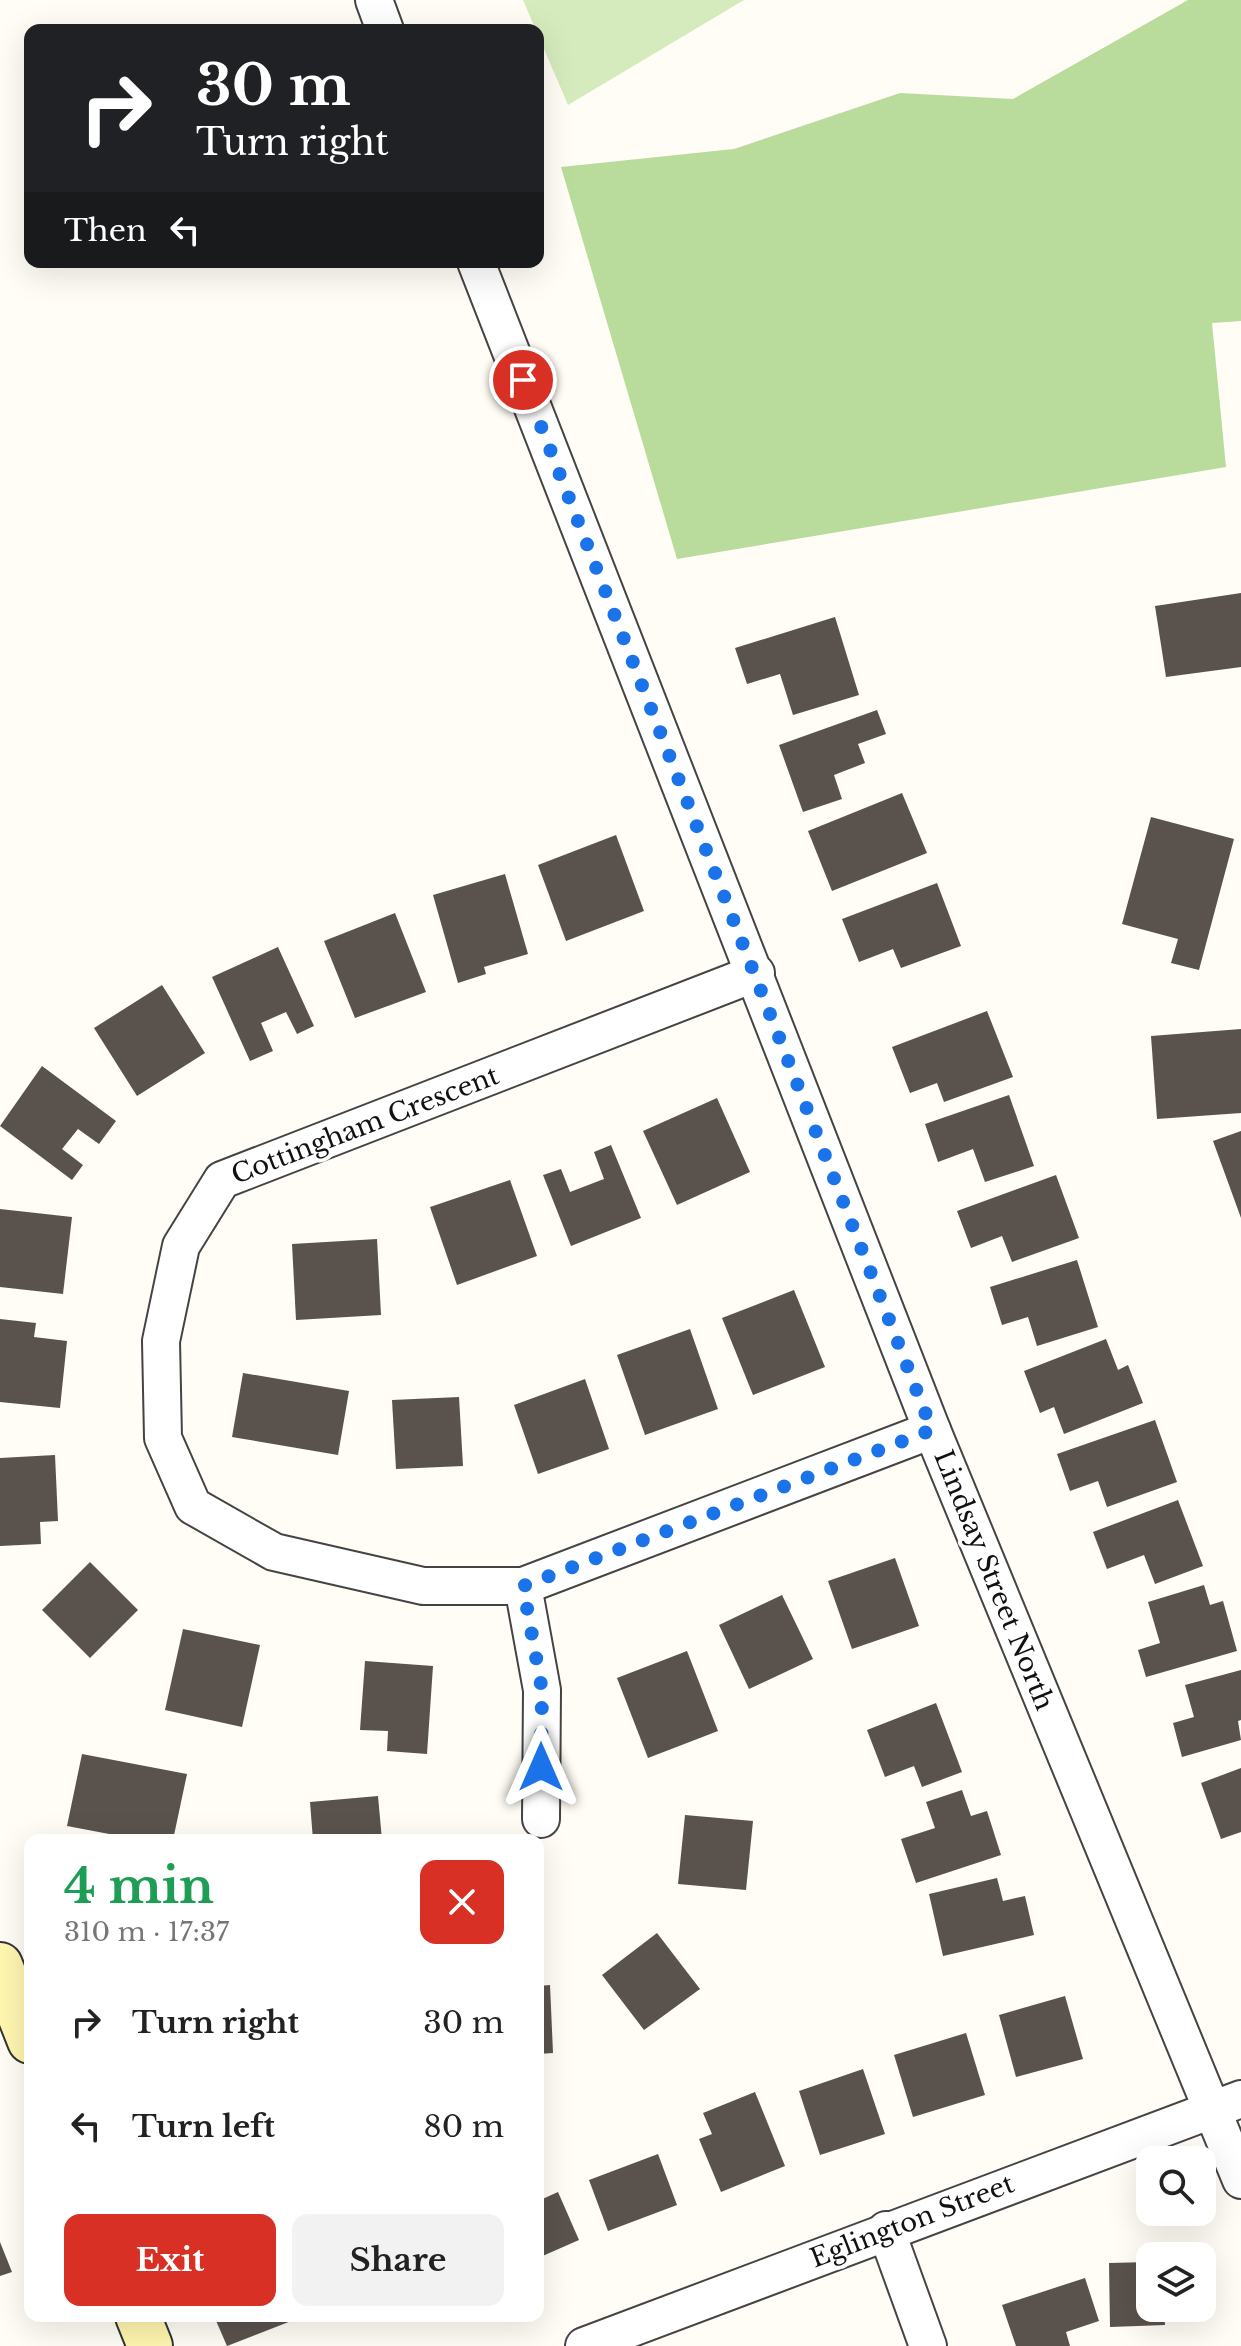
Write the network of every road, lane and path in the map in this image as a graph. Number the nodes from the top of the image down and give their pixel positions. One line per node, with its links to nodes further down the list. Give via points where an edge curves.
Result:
1 (374, 0): 2 (street)
2 (383, 24)
3 (478, 268): 4 (street, Lindsay Street North)
4 (756, 973): 5 (street, Lindsay Street North); 6 (street, Cottingham Crescent, via 222,1180 181,1246 161,1341 163,1438 193,1506 274,1552 423,1586)
5 (932, 1430): 6 (street, Cottingham Crescent); 10 (street, Lindsay Street North)
6 (523, 1586): 7 (street, via 542,1690)
7 (541, 1819)
8 (0, 1965): 9 (street)
9 (24, 2026)
10 (1227, 2104): 11 (street, Lindsay Street North); 12 (street, Eglington Street)
11 (1241, 2180)
12 (886, 2230): 15 (street, Eglington Street); 16 (street)
13 (140, 2322): 14 (street)
14 (150, 2346)
15 (584, 2346)
16 (928, 2346)

